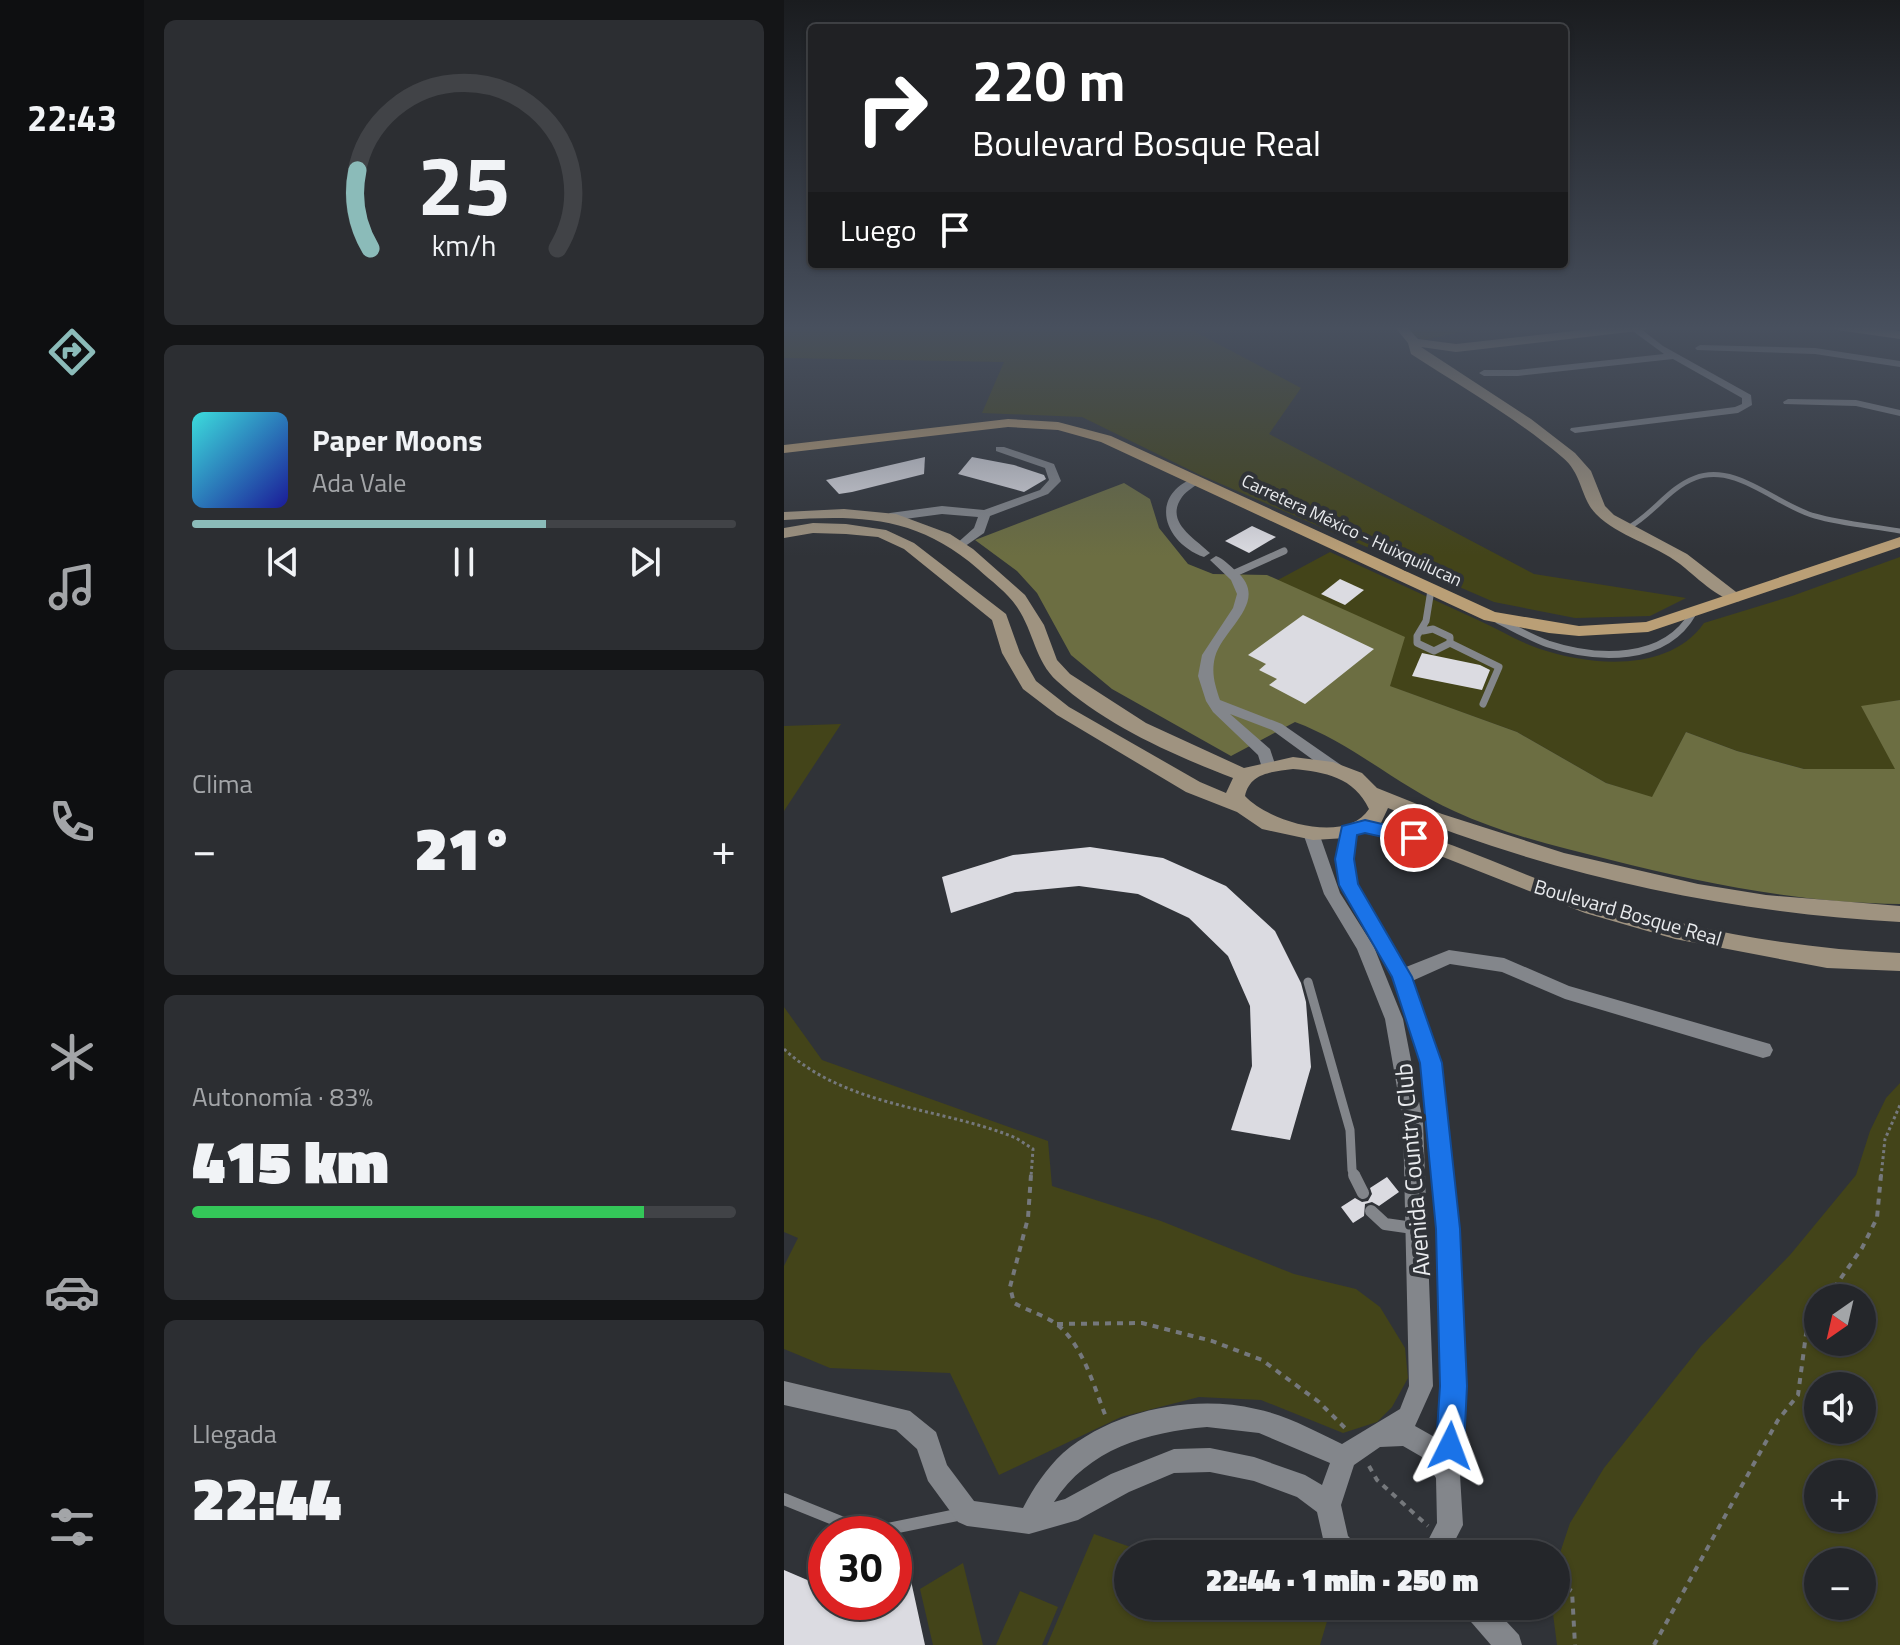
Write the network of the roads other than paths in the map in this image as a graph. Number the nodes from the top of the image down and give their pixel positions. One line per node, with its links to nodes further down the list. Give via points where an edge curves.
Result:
1 (1496, 403): 13 (street, via 1570,456 1584,471 1598,508)
2 (1747, 403): 5 (street, via 1717,413)
3 (1853, 403): 4 (street)
4 (1900, 413)
5 (1575, 430)
6 (784, 449): 8 (main road, Carretera México - Huixquilucan, via 1045,422 1106,439)
7 (1000, 449): 9 (street, via 1050,466 1055,481 1032,498)
8 (1196, 480): 18 (street, via 1174,495 1172,524); 19 (main road, Carretera México - Huixquilucan)
9 (985, 514): 11 (street, via 942,510); 16 (street, via 980,530)
10 (784, 516): 11 (street)
11 (890, 517): 16 (street, via 910,520)
12 (784, 529): 31 (street, via 881,533 909,546 1000,618 1029,685 1063,711 1193,787)
13 (1625, 529): 14 (lane, via 1640,524 1685,483 1706,475 1734,478 1781,505 1821,519); 20 (street, via 1681,557)
14 (1900, 531)
15 (1900, 542): 20 (main road, Carretera México - Huixquilucan)
16 (961, 545): 29 (street, via 1020,600 1049,662 1073,684 1207,763)
17 (1284, 551): 18 (lane)
18 (1235, 573): 25 (street, via 1244,598 1203,665)
19 (1431, 590): 22 (main road, Carretera México - Huixquilucan); 23 (lane)
20 (1734, 598): 21 (main road, Carretera México - Huixquilucan)
21 (1693, 613): 22 (main road, Carretera México - Huixquilucan, via 1615,631 1549,628); 22 (lane, via 1679,635 1661,644 1610,653 1546,643)
22 (1490, 616)
23 (1423, 631): 24 (lane, via 1443,631); 24 (lane, via 1417,636 1423,648 1434,651)
24 (1450, 643): 26 (lane, via 1499,667)
25 (1214, 702): 27 (street, via 1265,753); 28 (street, via 1277,727)
26 (1483, 704)
27 (1268, 767): 28 (street, via 1293,763); 29 (street)
28 (1336, 769): 30 (street, Boulevard Bosque Real, via 1353,775)
29 (1243, 775): 31 (street, via 1235,785 1235,797)
30 (1373, 794): 32 (street, via 1379,809 1376,820); 34 (street, Boulevard Bosque Real, via 1497,841 1660,883 1839,912)
31 (1243, 807): 33 (street, Boulevard Bosque Real, via 1271,825)
32 (1356, 828): 33 (street, Boulevard Bosque Real); 35 (street, Boulevard Bosque Real, via 1414,838 1593,907 1675,930 1827,959); 36 (street, Avenida Country Club, via 1344,859 1349,885)
33 (1311, 833): 41 (street, Avenida Country Club, via 1332,894 1365,947 1394,1019 1413,1122)
34 (1900, 914)
35 (1900, 962)
36 (1402, 977): 38 (street, via 1449,957 1504,965 1565,992); 44 (street, Avenida Country Club, via 1431,1063 1448,1229 1453,1386)
37 (1308, 982): 39 (lane, via 1350,1130 1352,1170)
38 (1763, 1050)
39 (1363, 1193)
40 (1371, 1211): 41 (lane, via 1385,1224)
41 (1418, 1228): 43 (street, Avenida Country Club, via 1421,1386 1408,1417)
42 (784, 1393): 47 (street, via 902,1419 927,1441 937,1472)
43 (1358, 1446): 44 (street, via 1405,1434 1431,1448); 46 (street); 48 (street, via 1259,1421 1200,1413 1151,1423 1095,1446 1056,1478)
44 (1448, 1475): 50 (street, Avenida Country Club, via 1450,1525)
45 (784, 1499): 47 (lane, via 868,1533)
46 (1328, 1505): 48 (street, via 1305,1487 1254,1469 1210,1460 1174,1461 1069,1511); 49 (street)
47 (967, 1513): 48 (street)
48 (1029, 1521)
49 (1336, 1540)
50 (1442, 1540)
51 (1485, 1620): 52 (street)
52 (1505, 1644)

